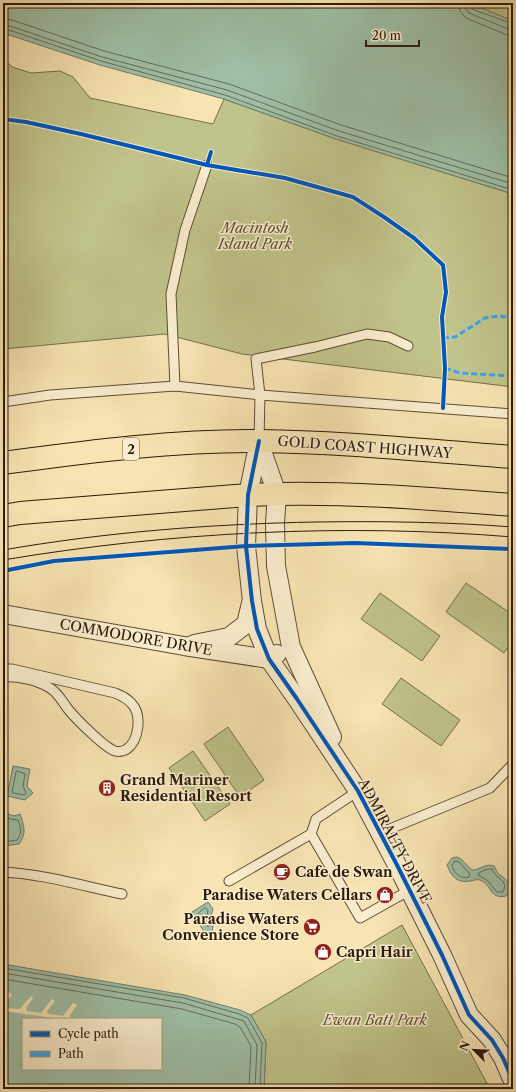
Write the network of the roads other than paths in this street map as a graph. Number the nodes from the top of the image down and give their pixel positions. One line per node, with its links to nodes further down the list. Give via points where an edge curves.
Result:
1 (207, 165): 3 (lane, via 186,230 171,294)
2 (408, 346): 4 (lane, via 389,337 367,334 256,359)
3 (175, 386): 4 (lane); 5 (lane, via 50,395)
4 (260, 395): 6 (lane); 7 (lane)
5 (3, 402)
6 (513, 414)
7 (259, 441): 8 (highway, GOLD COAST HIGHWAY / 2); 9 (highway, GOLD COAST HIGHWAY / 2, via 194,443); 10 (street); 11 (street, ADMIRALTY DRIVE)
8 (513, 457)
9 (3, 463)
10 (277, 494): 11 (highway); 12 (highway, via 395,496); 17 (street, ADMIRALTY DRIVE, via 276,566)
11 (248, 495): 13 (highway); 14 (street, ADMIRALTY DRIVE, via 246,546)
12 (513, 505)
13 (3, 516)
14 (252, 601): 16 (street, via 246,624 229,636); 18 (street, ADMIRALTY DRIVE, via 257,629)
15 (3, 614): 16 (street, COMMODORE DRIVE)
16 (184, 646): 18 (street, COMMODORE DRIVE)
17 (291, 647): 18 (street); 22 (street, ADMIRALTY DRIVE)
18 (269, 659): 22 (street, ADMIRALTY DRIVE)
19 (3, 669): 20 (lane, via 107,691 126,698 134,706 137,716 138,727 135,737 125,750 116,752 68,710 50,688 29,680)
20 (3, 678)
21 (513, 764): 23 (lane, via 490,788)
22 (353, 784): 23 (street, ADMIRALTY DRIVE); 24 (lane, via 316,819)
23 (380, 833): 27 (street, ADMIRALTY DRIVE)
24 (311, 834): 26 (lane); 27 (lane, via 360,918)
25 (3, 872): 28 (lane, via 39,876)
26 (229, 881)
27 (410, 890): 29 (street, ADMIRALTY DRIVE, via 469,1015 492,1040)
28 (122, 894)
29 (513, 1081)

